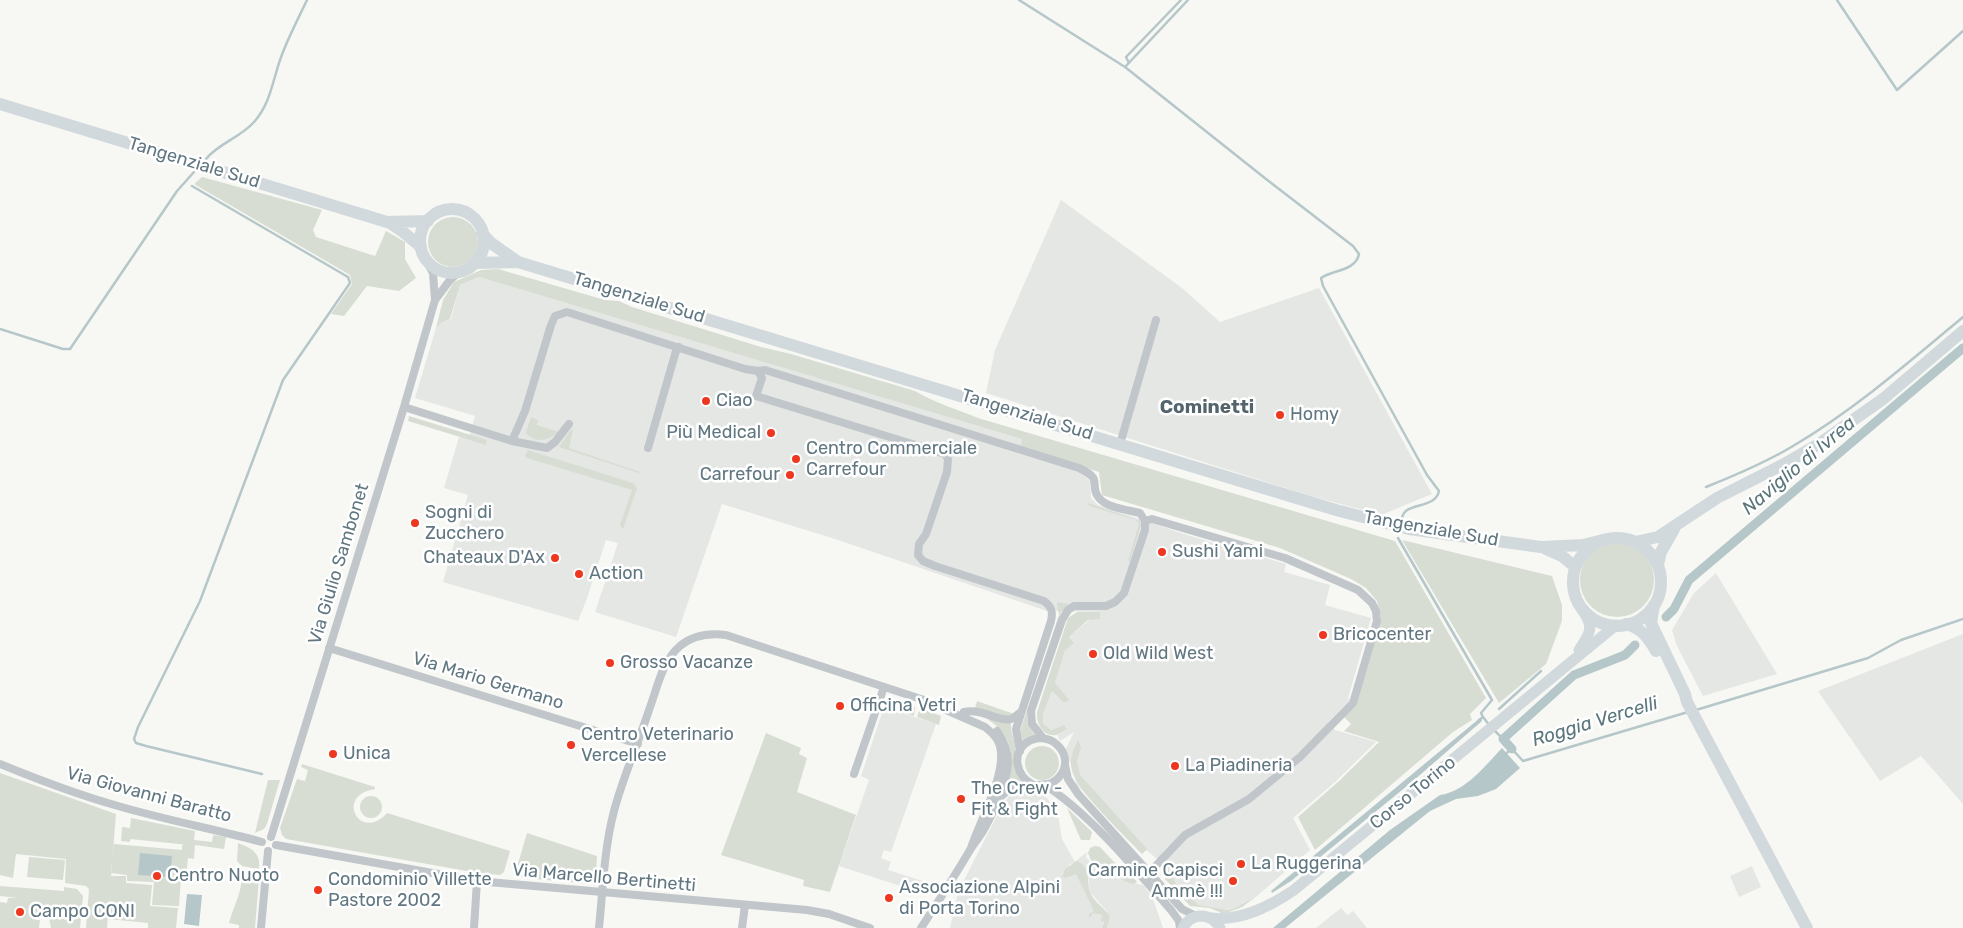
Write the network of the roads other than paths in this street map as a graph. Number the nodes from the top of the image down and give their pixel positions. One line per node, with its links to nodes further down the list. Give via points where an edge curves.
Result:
1 (0, 104): 3 (main road, Tangenziale Sud)
2 (428, 221): 3 (main road, Tangenziale Sud); 4 (main road, via 440,212 455,210 475,220); 5 (main road, via 421,233)
3 (388, 222): 5 (main road, Tangenziale Sud)
4 (482, 233): 7 (main road, Tangenziale Sud); 8 (main road, via 483,249)
5 (420, 247): 6 (main road)
6 (426, 260): 9 (main road, via 444,272); 10 (street, Via Giulio Sambonet, via 433,273)
7 (518, 262): 8 (main road, Tangenziale Sud); 18 (main road, Tangenziale Sud)
8 (475, 263): 9 (main road)
9 (458, 272): 10 (street, Via Giulio Sambonet)
10 (435, 300): 15 (street, Via Giulio Sambonet)
11 (1156, 320): 18 (street)
12 (1963, 331): 21 (main road, via 1883,398 1819,444 1717,498)
13 (679, 347): 14 (street); 17 (street, via 567,312 555,316); 19 (street)
14 (758, 371): 20 (street, via 765,370 1079,468 1091,473 1099,499 1140,513); 36 (street, via 762,378 756,396 945,454 947,472 926,534 919,544 918,555 935,566 1051,606 1053,614)
15 (404, 407): 17 (street); 30 (street, Via Giulio Sambonet)
16 (569, 424): 17 (street, via 547,448)
17 (512, 441)
18 (1120, 444): 24 (main road, Tangenziale Sud, via 1398,527)
19 (648, 448)
20 (1145, 521): 38 (street, via 1145,530 1124,593 1106,606 1074,606 1062,620 1031,711 1032,724); 52 (street, via 1152,519 1284,558 1358,590 1372,603 1377,621 1353,704 1300,757 1249,799 1185,836)
21 (1676, 525): 23 (main road, via 1658,537); 25 (main road, via 1666,540)
22 (1604, 540): 23 (main road, via 1614,538); 24 (main road, Tangenziale Sud, via 1583,545); 26 (main road, via 1586,550)
23 (1635, 542): 25 (main road, via 1645,547)
24 (1541, 547): 26 (main road, Tangenziale Sud, via 1562,556)
25 (1658, 565): 27 (main road, via 1661,586)
26 (1575, 567): 28 (main road, via 1573,589)
27 (1654, 605): 29 (main road, via 1641,617); 33 (main road, via 1651,624)
28 (1582, 610): 29 (main road, via 1598,621); 31 (main road, Corso Torino, via 1590,620 1590,628)
29 (1621, 625): 31 (main road, Corso Torino); 33 (main road, via 1636,627 1647,637)
30 (329, 648): 39 (street, Via Mario Germano); 47 (street, Via Giulio Sambonet)
31 (1575, 657): 56 (main road, Corso Torino, via 1294,890 1268,907)
32 (884, 687): 34 (street); 39 (street, via 726,635 704,634 679,646 667,660); 43 (street)
33 (1687, 702): 68 (main road)
34 (952, 711): 35 (street); 37 (street)
35 (964, 712): 36 (street, via 976,710 1012,719); 37 (street)
36 (1021, 712): 40 (street, via 1016,729)
37 (987, 725): 46 (street, via 997,730 1007,752 1008,764); 50 (street, via 999,743 1002,764)
38 (1042, 738): 40 (street, via 1025,744); 42 (street, via 1060,746)
39 (638, 744): 54 (street, via 614,811)
40 (1020, 751): 44 (street, via 1017,764 1020,773)
41 (0, 764): 48 (street, Via Giovanni Baratto, via 101,801)
42 (1065, 765): 45 (street, via 1058,779); 52 (street, via 1068,779 1078,794)
43 (854, 774)
44 (1032, 784): 45 (street); 46 (street, via 1018,785 1005,792)
45 (1045, 785): 65 (street, via 1085,817 1171,910)
46 (996, 804): 50 (street)
47 (270, 837): 48 (street); 49 (street)
48 (262, 842): 51 (street)
49 (276, 845): 51 (street); 53 (street, Via Marcello Bertinetti)
50 (971, 848): 64 (street)
51 (268, 851): 59 (street)
52 (1150, 872): 57 (street, via 1182,909)
53 (477, 881): 54 (street, Via Marcello Bertinetti); 60 (street)
54 (603, 893): 55 (street, Via Marcello Bertinetti); 61 (street)
55 (745, 905): 62 (street); 63 (street, Via Marcello Bertinetti, via 826,913)
56 (1243, 915): 58 (main road, Corso Torino); 67 (main road, Corso Torino)
57 (1196, 916): 58 (main road, Corso Torino); 65 (main road)
58 (1211, 918): 66 (main road)
59 (261, 928)
60 (474, 928)
61 (599, 928)
62 (742, 928)
63 (870, 928)
64 (921, 928)
65 (1181, 928)
66 (1220, 928)
67 (1226, 928)
68 (1807, 928)

